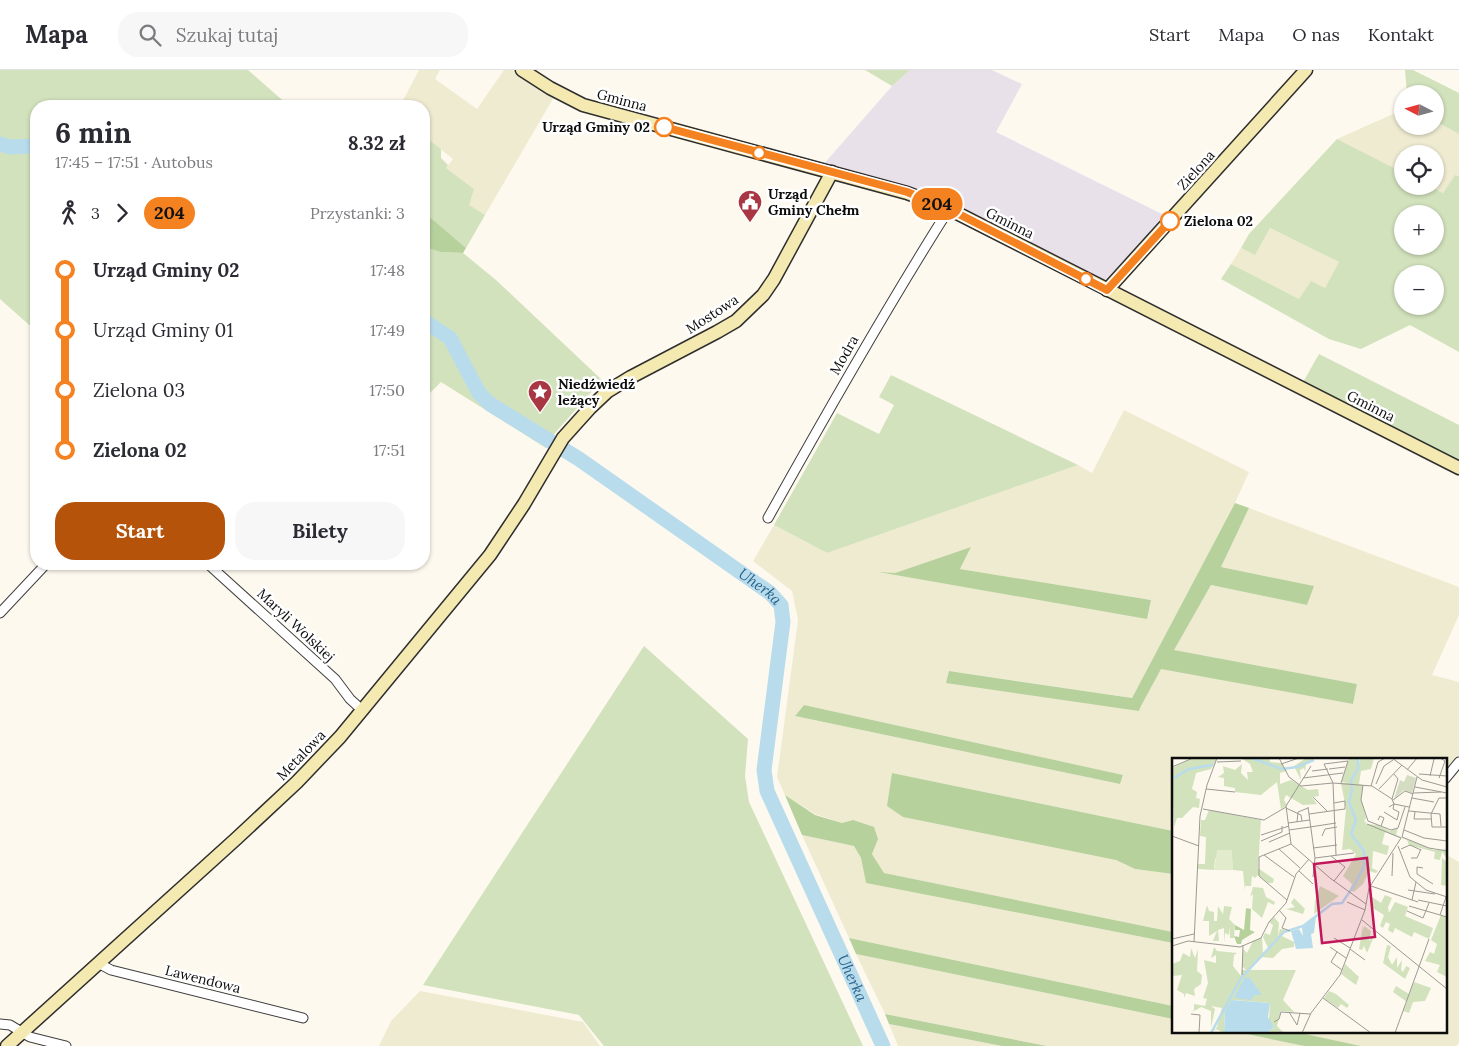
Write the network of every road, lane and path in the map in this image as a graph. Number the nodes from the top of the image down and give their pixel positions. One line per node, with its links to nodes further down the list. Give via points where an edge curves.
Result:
1 (522, 70): 3 (street, Gminna, via 583,105)
2 (1306, 70): 5 (street, Zielona)
3 (832, 172): 4 (street, Gminna, via 907,192); 6 (street, Mostowa, via 774,279 750,308 717,332 608,391)
4 (949, 209): 5 (street, Gminna); 8 (street, Modra, via 906,275)
5 (1107, 290): 7 (street, Gminna)
6 (563, 438): 12 (street, Metalowa, via 490,555)
7 (1459, 468)
8 (768, 518)
9 (40, 570): 11 (street)
10 (215, 570): 12 (street, Maryli Wolskiej, via 334,679)
11 (0, 613)
12 (362, 710): 15 (street, Metalowa, via 297,782)
13 (1459, 762): 14 (street)
14 (1446, 778)
15 (98, 963): 16 (street, Lawendowa, via 111,970); 18 (street, Metalowa)
16 (303, 1018)
17 (0, 1024): 18 (street)
18 (22, 1032): 19 (street, Metalowa); 20 (street)
19 (7, 1046)
20 (66, 1046)

